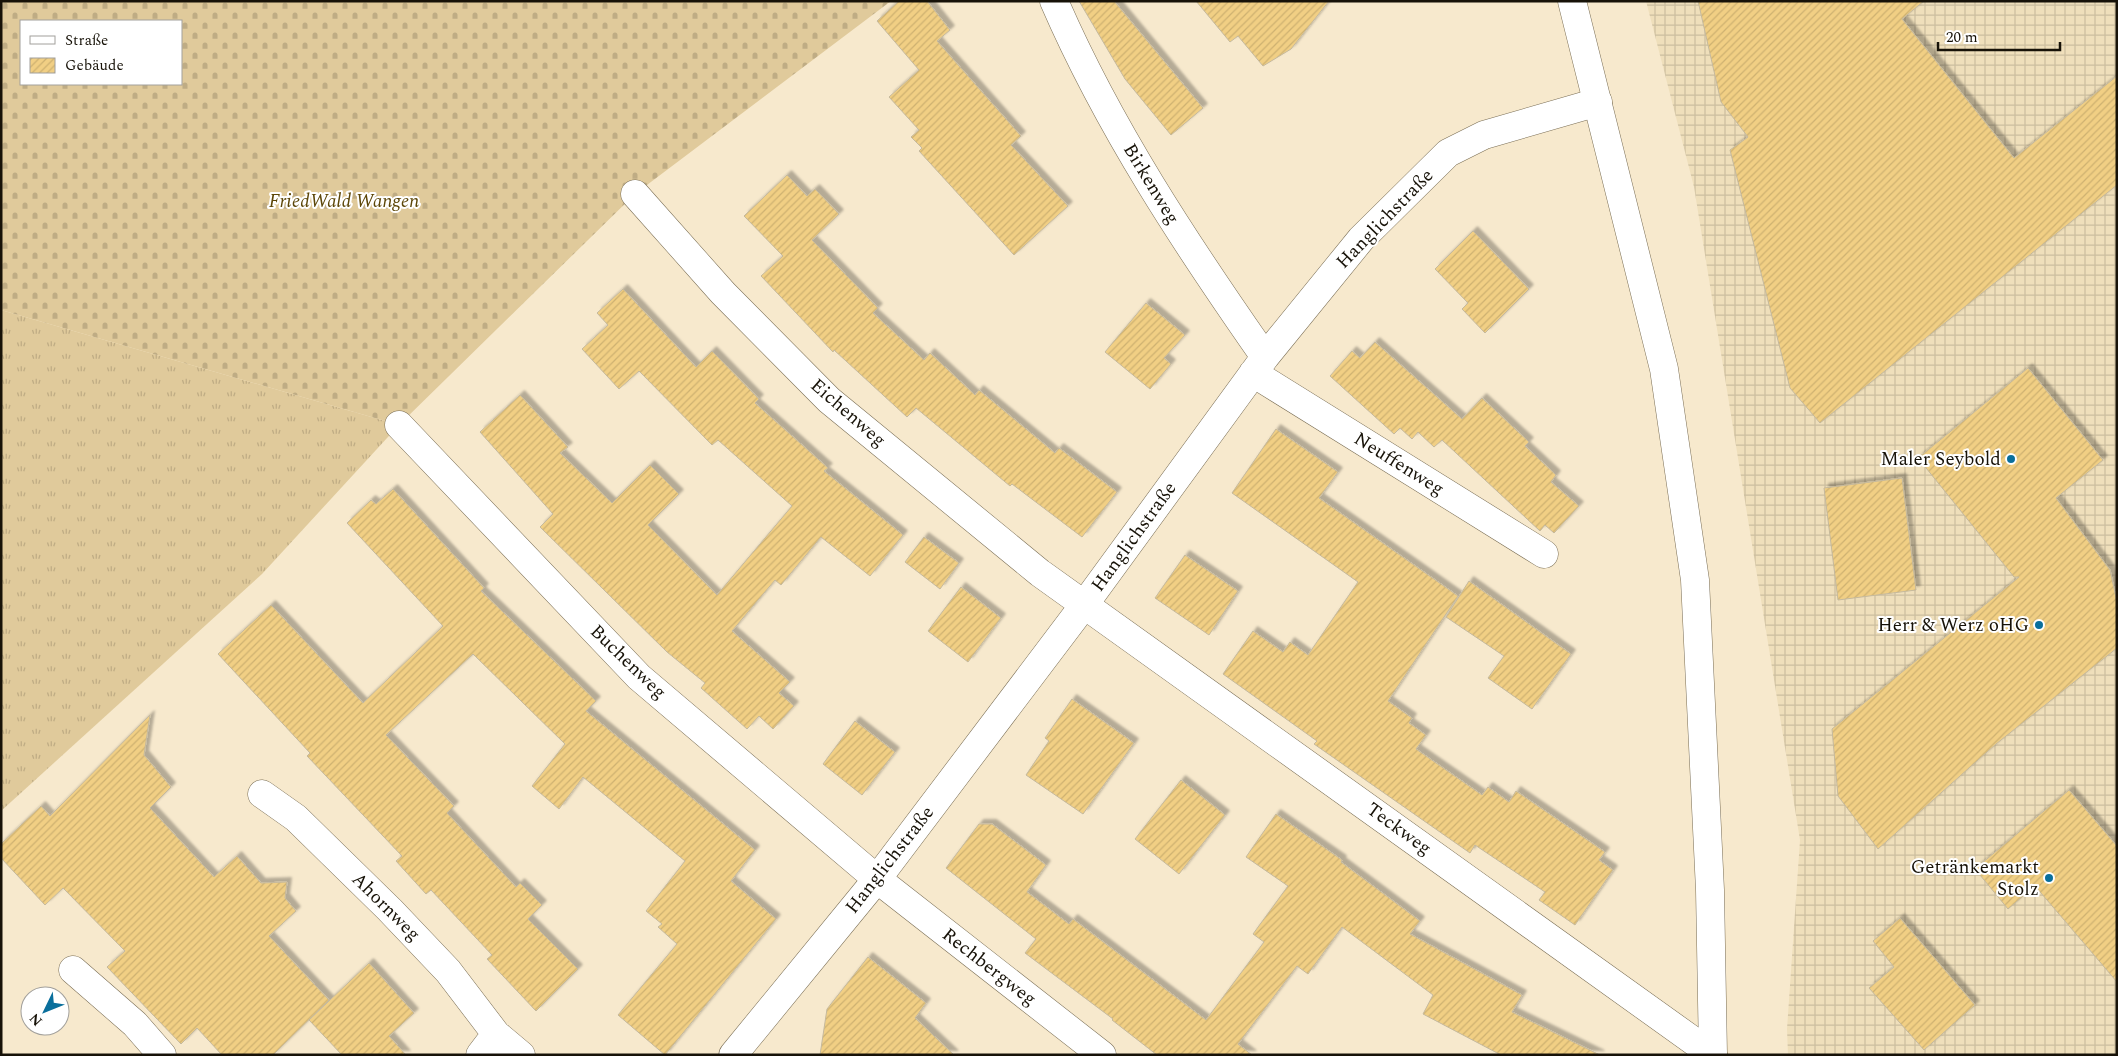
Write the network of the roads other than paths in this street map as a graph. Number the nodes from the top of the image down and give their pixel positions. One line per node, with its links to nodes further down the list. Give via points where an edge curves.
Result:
1 (1054, 1): 5 (street, Birkenweg, via 1074,48 1134,157)
2 (1572, 1): 3 (street)
3 (1598, 102): 5 (street, Hanglichstraße, via 1484,135 1448,153 1360,239); 18 (street, via 1664,369 1695,580 1710,890)
4 (635, 194): 8 (street, Eichenweg, via 723,293 829,400 1040,573)
5 (1259, 365): 7 (street, Neuffenweg); 8 (street, Hanglichstraße)
6 (400, 425): 10 (street, Buchenweg, via 639,677)
7 (1544, 554)
8 (1084, 605): 10 (street, Hanglichstraße); 18 (street, Teckweg)
9 (262, 794): 12 (street, Ahornweg, via 296,818 390,910 448,971)
10 (877, 879): 16 (street, Hanglichstraße); 17 (street, Rechbergweg)
11 (73, 970): 13 (street, via 135,1024)
12 (496, 1034): 14 (street); 15 (street, Ahornweg)
13 (162, 1055)
14 (480, 1055)
15 (521, 1055)
16 (733, 1055)
17 (1102, 1055)
18 (1713, 1055)

